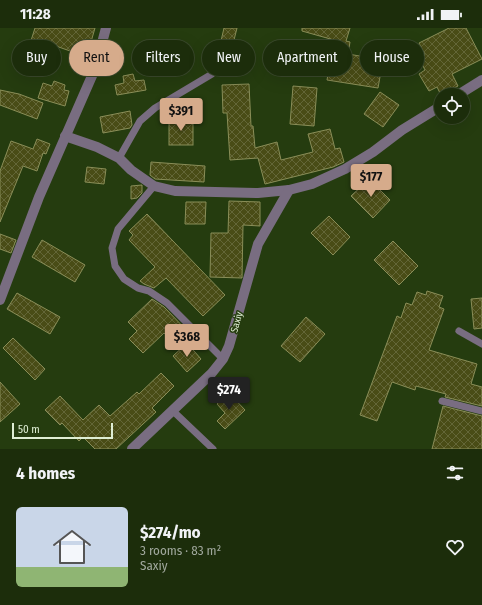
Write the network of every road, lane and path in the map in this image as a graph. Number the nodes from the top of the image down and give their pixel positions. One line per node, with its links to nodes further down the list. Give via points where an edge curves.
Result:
1 (106, 28): 6 (street, via 95,69)
2 (209, 76): 7 (lane, via 155,108 140,122)
3 (482, 80): 4 (street)
4 (469, 88)
5 (434, 110): 9 (street, via 345,169 312,184)
6 (65, 136): 7 (street); 10 (street)
7 (119, 158): 8 (street)
8 (154, 186): 9 (street, via 175,191 258,193); 13 (lane, via 118,229 112,248 115,266 124,279 167,303)
9 (289, 190): 13 (street, Saxiy, via 258,244)
10 (0, 300)
11 (459, 331): 12 (lane)
12 (482, 344)
13 (223, 359): 15 (street, Saxiy)
14 (442, 401): 16 (lane)
15 (173, 411): 17 (street, Saxiy); 18 (lane)
16 (482, 411)
17 (132, 449)
18 (213, 449)

